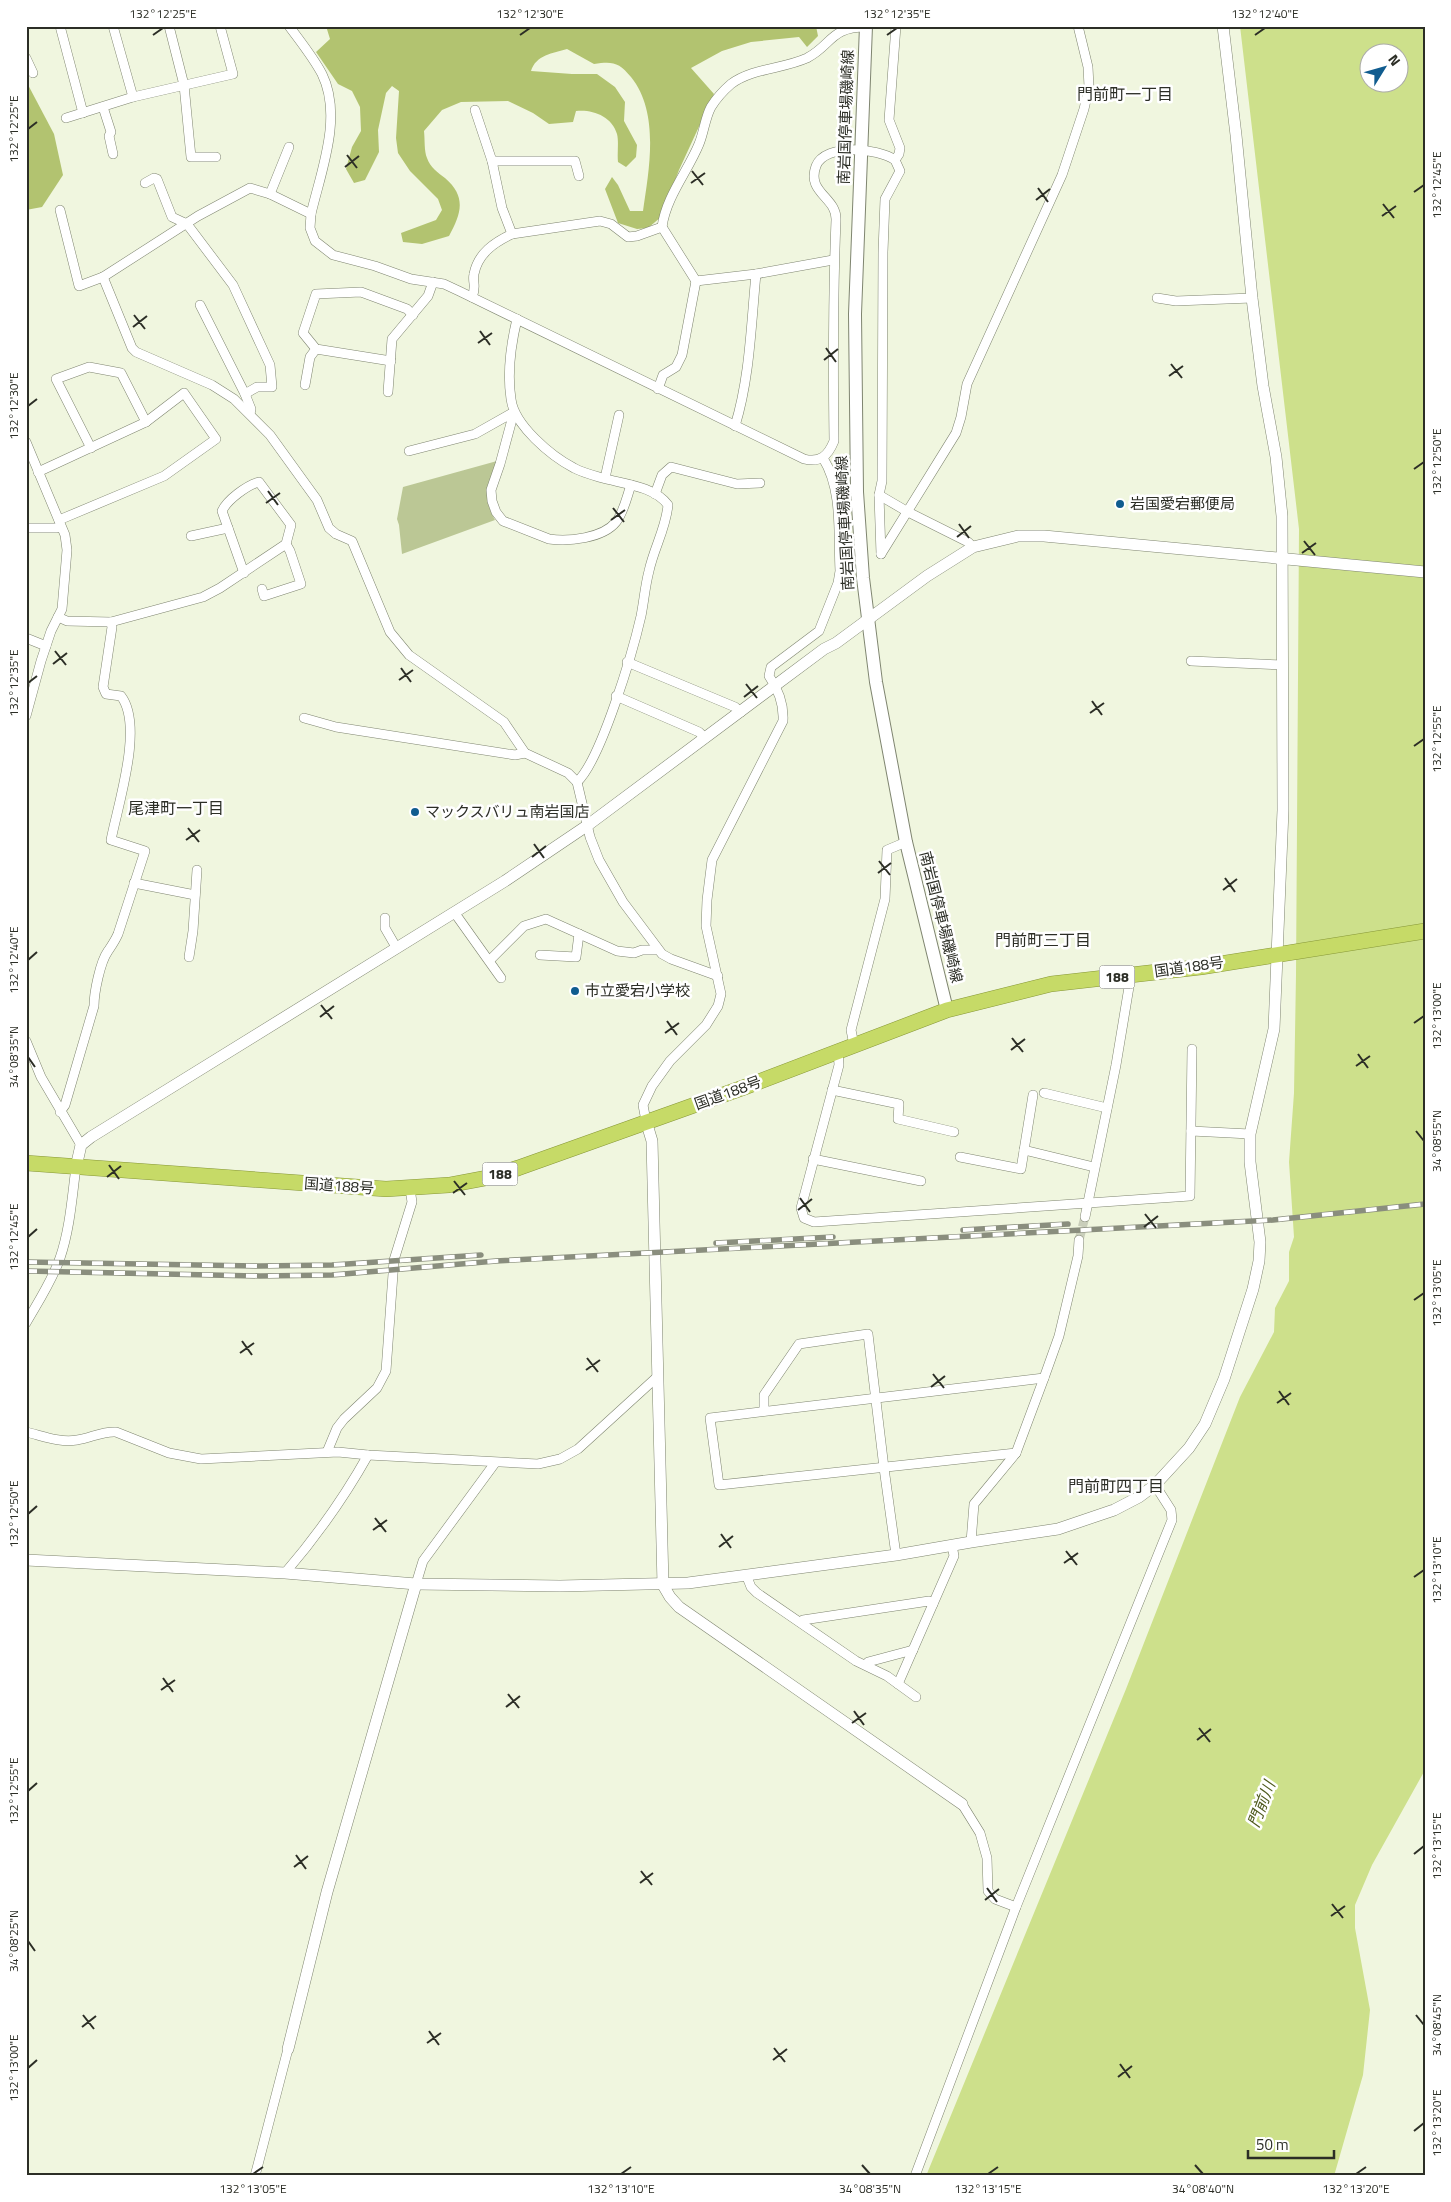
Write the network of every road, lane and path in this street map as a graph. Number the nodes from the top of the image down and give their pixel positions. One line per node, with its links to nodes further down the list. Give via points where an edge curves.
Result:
1 (60, 26): 16 (street)
2 (114, 26): 13 (street)
3 (169, 26): 12 (street)
4 (220, 26): 12 (street, via 233,74)
5 (289, 26): 28 (street, via 322,74 332,117)
6 (896, 26): 22 (street, via 889,120 900,148)
7 (1078, 26): 64 (street, via 1088,67 1089,88 1062,175 967,384 956,433)
8 (1222, 26): 39 (street)
9 (866, 27): 19 (main road, 南岩国停車場磯崎線); 30 (street, via 852,27 833,36 806,58 746,77 724,91 710,108 700,142 670,202)
10 (26, 58): 11 (street)
11 (34, 73)
12 (184, 85): 13 (street); 21 (street, via 191,157)
13 (133, 98): 14 (street)
14 (103, 107): 16 (street); 20 (street, via 111,132)
15 (475, 110): 23 (street)
16 (83, 113): 17 (street)
17 (66, 118)
18 (289, 147): 26 (street)
19 (861, 152): 22 (street, via 880,152); 32 (street, via 831,152 816,165 816,189 830,202 836,216); 76 (main road, 南岩国停車場磯崎線, via 855,314 857,492)
20 (112, 154)
21 (216, 157)
22 (895, 160): 63 (street, via 900,171 886,199 882,252 882,481)
23 (492, 161): 24 (street, via 575,161); 31 (street, via 497,193)
24 (579, 176)
25 (144, 183): 29 (street, via 157,179 172,217)
26 (270, 194): 28 (street); 29 (street, via 250,188)
27 (60, 210): 34 (street, via 79,286)
28 (311, 214): 36 (street, via 310,228 315,241 333,255 411,279)
29 (187, 224): 34 (street); 48 (street, via 233,286 270,365 272,387 258,387)
30 (662, 227): 31 (street, via 628,237 611,224 600,221); 35 (street)
31 (512, 234): 37 (street, via 486,250 474,275 476,287)
32 (833, 260): 33 (street); 57 (street, via 834,441)
33 (756, 274): 35 (street); 53 (street, via 748,366)
34 (104, 277): 50 (street, via 136,352 212,385)
35 (696, 281): 46 (street, via 682,355 676,367 663,375)
36 (433, 282): 37 (street); 41 (street, via 428,296)
37 (472, 297): 42 (street)
38 (1157, 298): 39 (street, via 1176,301)
39 (1252, 298): 71 (street, via 1276,457)
40 (200, 305): 48 (street)
41 (414, 315): 43 (street, via 406,308 361,292 316,294 303,333); 44 (street, via 392,339)
42 (517, 319): 46 (street); 49 (street, via 510,366)
43 (316, 349): 44 (street); 45 (street, via 310,357)
44 (391, 361): 47 (street)
45 (305, 385)
46 (658, 389): 53 (street)
47 (388, 392)
48 (245, 394): 50 (street)
49 (514, 412): 56 (street, via 475,434); 59 (street, via 549,452 574,469); 61 (street, via 491,490 496,512 503,521 549,539 593,536 617,521)
50 (250, 414): 89 (street, via 270,435 317,500 329,528 352,541 397,643 428,669 504,722)
51 (619, 415): 59 (street)
52 (146, 422): 55 (street); 55 (street, via 121,373 90,367 56,379); 65 (street, via 184,393 216,438 164,476)
53 (735, 426): 57 (street, via 804,459 814,462)
54 (26, 442): 58 (street)
55 (92, 448): 58 (street)
56 (409, 452)
57 (823, 458): 83 (street, via 836,487 838,582 818,631 771,667 769,676)
58 (38, 472): 65 (street)
59 (606, 478): 61 (street)
60 (760, 483): 62 (street, via 737,484 671,467 662,475)
61 (631, 485): 62 (street)
62 (655, 494): 81 (street, via 668,505 667,518 649,571 641,616)
63 (879, 495): 64 (street); 64 (street, via 881,554)
64 (908, 512): 70 (street)
65 (60, 524): 66 (street, via 56,528); 75 (street, via 67,550 62,609)
66 (26, 528)
67 (228, 528): 68 (street); 69 (street, via 222,511 225,506 259,482 291,525); 73 (street)
68 (191, 536)
69 (286, 544): 73 (street); 74 (street, via 301,584 264,596)
70 (973, 547): 71 (street, via 1018,536 1044,536); 76 (street)
71 (1286, 560): 72 (street); 82 (street)
72 (1425, 572)
73 (244, 573): 77 (street, via 203,597)
74 (262, 589)
75 (58, 617): 77 (street, via 67,621); 79 (street)
76 (868, 618): 83 (street); 92 (main road, 南岩国停車場磯崎線, via 876,682)
77 (111, 622): 94 (street, via 102,687 106,694 121,696 126,702 131,742 111,840 145,850)
78 (26, 638): 79 (street)
79 (46, 646): 86 (street)
80 (1191, 661): 82 (street)
81 (627, 662): 84 (street); 85 (street)
82 (1282, 665): 102 (street)
83 (776, 686): 85 (street); 107 (street, via 784,709 783,721 712,860 706,926)
84 (616, 696): 88 (street, via 699,732); 90 (street, via 596,753)
85 (741, 712): 88 (street)
86 (26, 716)
87 (304, 718): 89 (street, via 336,727 515,755)
88 (705, 738): 91 (street)
89 (525, 753): 90 (street, via 568,773)
90 (577, 782): 91 (street)
91 (588, 825): 96 (street); 101 (street, via 610,883)
92 (906, 842): 109 (main road, 南岩国停車場磯崎線); 111 (street, via 887,850 885,899 851,1030)
93 (197, 870): 95 (street)
94 (134, 883): 95 (street); 118 (street, via 113,947 107,952 94,991 94,1006 65,1105)
95 (195, 895): 104 (street)
96 (454, 912): 100 (street); 105 (street)
97 (384, 918): 100 (street, via 385,928)
98 (1425, 931): 102 (highway, 国道188号 / 188)
99 (579, 934): 101 (street, via 617,951 634,953); 103 (street, via 576,957); 105 (street, via 546,919 524,926)
100 (396, 946): 123 (street)
101 (657, 948): 107 (street, via 671,959)
102 (1283, 953): 106 (highway, 国道188号 / 188); 122 (street, via 1274,1029)
103 (540, 955)
104 (189, 957)
105 (490, 960): 108 (street)
106 (1131, 975): 109 (highway, 国道188号 / 188, via 1051,984); 117 (street)
107 (718, 976): 119 (street, via 721,994 718,1006 706,1025 670,1061 652,1086 642,1105)
108 (502, 978)
109 (947, 1010): 111 (highway, 国道188号 / 188)
110 (26, 1041): 118 (street)
111 (854, 1045): 113 (highway, 国道188号 / 188)
112 (1192, 1049): 120 (street)
113 (838, 1051): 114 (street, via 839,1065); 119 (highway, 国道188号 / 188)
114 (832, 1090): 121 (street, via 899,1104 898,1119); 126 (street)
115 (1044, 1093): 117 (street)
116 (1034, 1095): 124 (street)
117 (1107, 1108): 128 (street)
118 (60, 1112): 123 (street)
119 (646, 1121): 131 (highway, 国道188号 / 188, via 486,1178); 136 (street, via 652,1141)
120 (1191, 1131): 122 (street); 132 (street, via 1190,1196)
121 (954, 1132)
122 (1250, 1134): 146 (street, via 1250,1162 1260,1242 1253,1289 1206,1424 1185,1454)
123 (81, 1145): 129 (street)
124 (1024, 1150): 125 (street, via 1021,1169); 128 (street)
125 (960, 1157)
126 (813, 1159): 130 (street); 132 (street, via 801,1208 804,1218 814,1222)
127 (26, 1163): 129 (highway, 国道188号 / 188)
128 (1094, 1166): 132 (street)
129 (76, 1167): 131 (highway, 国道188号 / 188); 135 (street, via 60,1258)
130 (921, 1181)
131 (410, 1189): 141 (street, via 412,1202 394,1260 386,1371 377,1388 341,1423)
132 (1088, 1202): 133 (street)
133 (1085, 1217)
134 (1080, 1240): 137 (street, via 1059,1336)
135 (26, 1323)
136 (657, 1377): 144 (street, via 578,1449 560,1459 538,1464); 154 (street)
137 (1044, 1378): 138 (street); 142 (street)
138 (876, 1398): 139 (street); 139 (street, via 868,1334 799,1344 764,1395); 145 (street)
139 (764, 1411): 145 (street, via 710,1418 719,1485)
140 (26, 1432): 141 (street, via 65,1441 116,1432 168,1453 201,1459)
141 (327, 1452): 143 (street)
142 (1016, 1452): 145 (street); 147 (street, via 974,1504)
143 (368, 1455): 144 (street); 151 (street, via 303,1553)
144 (495, 1463): 153 (street, via 423,1561)
145 (884, 1468): 149 (street)
146 (1155, 1485): 147 (street, via 1114,1510 1087,1521 1058,1529); 162 (street, via 1171,1510 1172,1520)
147 (971, 1542): 148 (street)
148 (952, 1545): 149 (street); 155 (street, via 954,1556)
149 (896, 1555): 152 (street)
150 (26, 1560): 151 (street)
151 (285, 1573): 153 (street)
152 (747, 1577): 154 (street); 156 (street, via 757,1593)
153 (416, 1584): 154 (street); 163 (street, via 327,1892)
154 (663, 1585): 161 (street, via 679,1607)
155 (933, 1604): 156 (street, via 929,1602); 157 (street)
156 (800, 1622): 158 (street)
157 (913, 1650): 158 (street, via 868,1662); 159 (street)
158 (866, 1666): 159 (street)
159 (898, 1684): 160 (street)
160 (916, 1697)
161 (962, 1804): 162 (street, via 980,1833 987,1858 988,1891 995,1899)
162 (1016, 1907): 165 (street)
163 (288, 2049): 164 (street)
164 (256, 2176)
165 (915, 2176)

